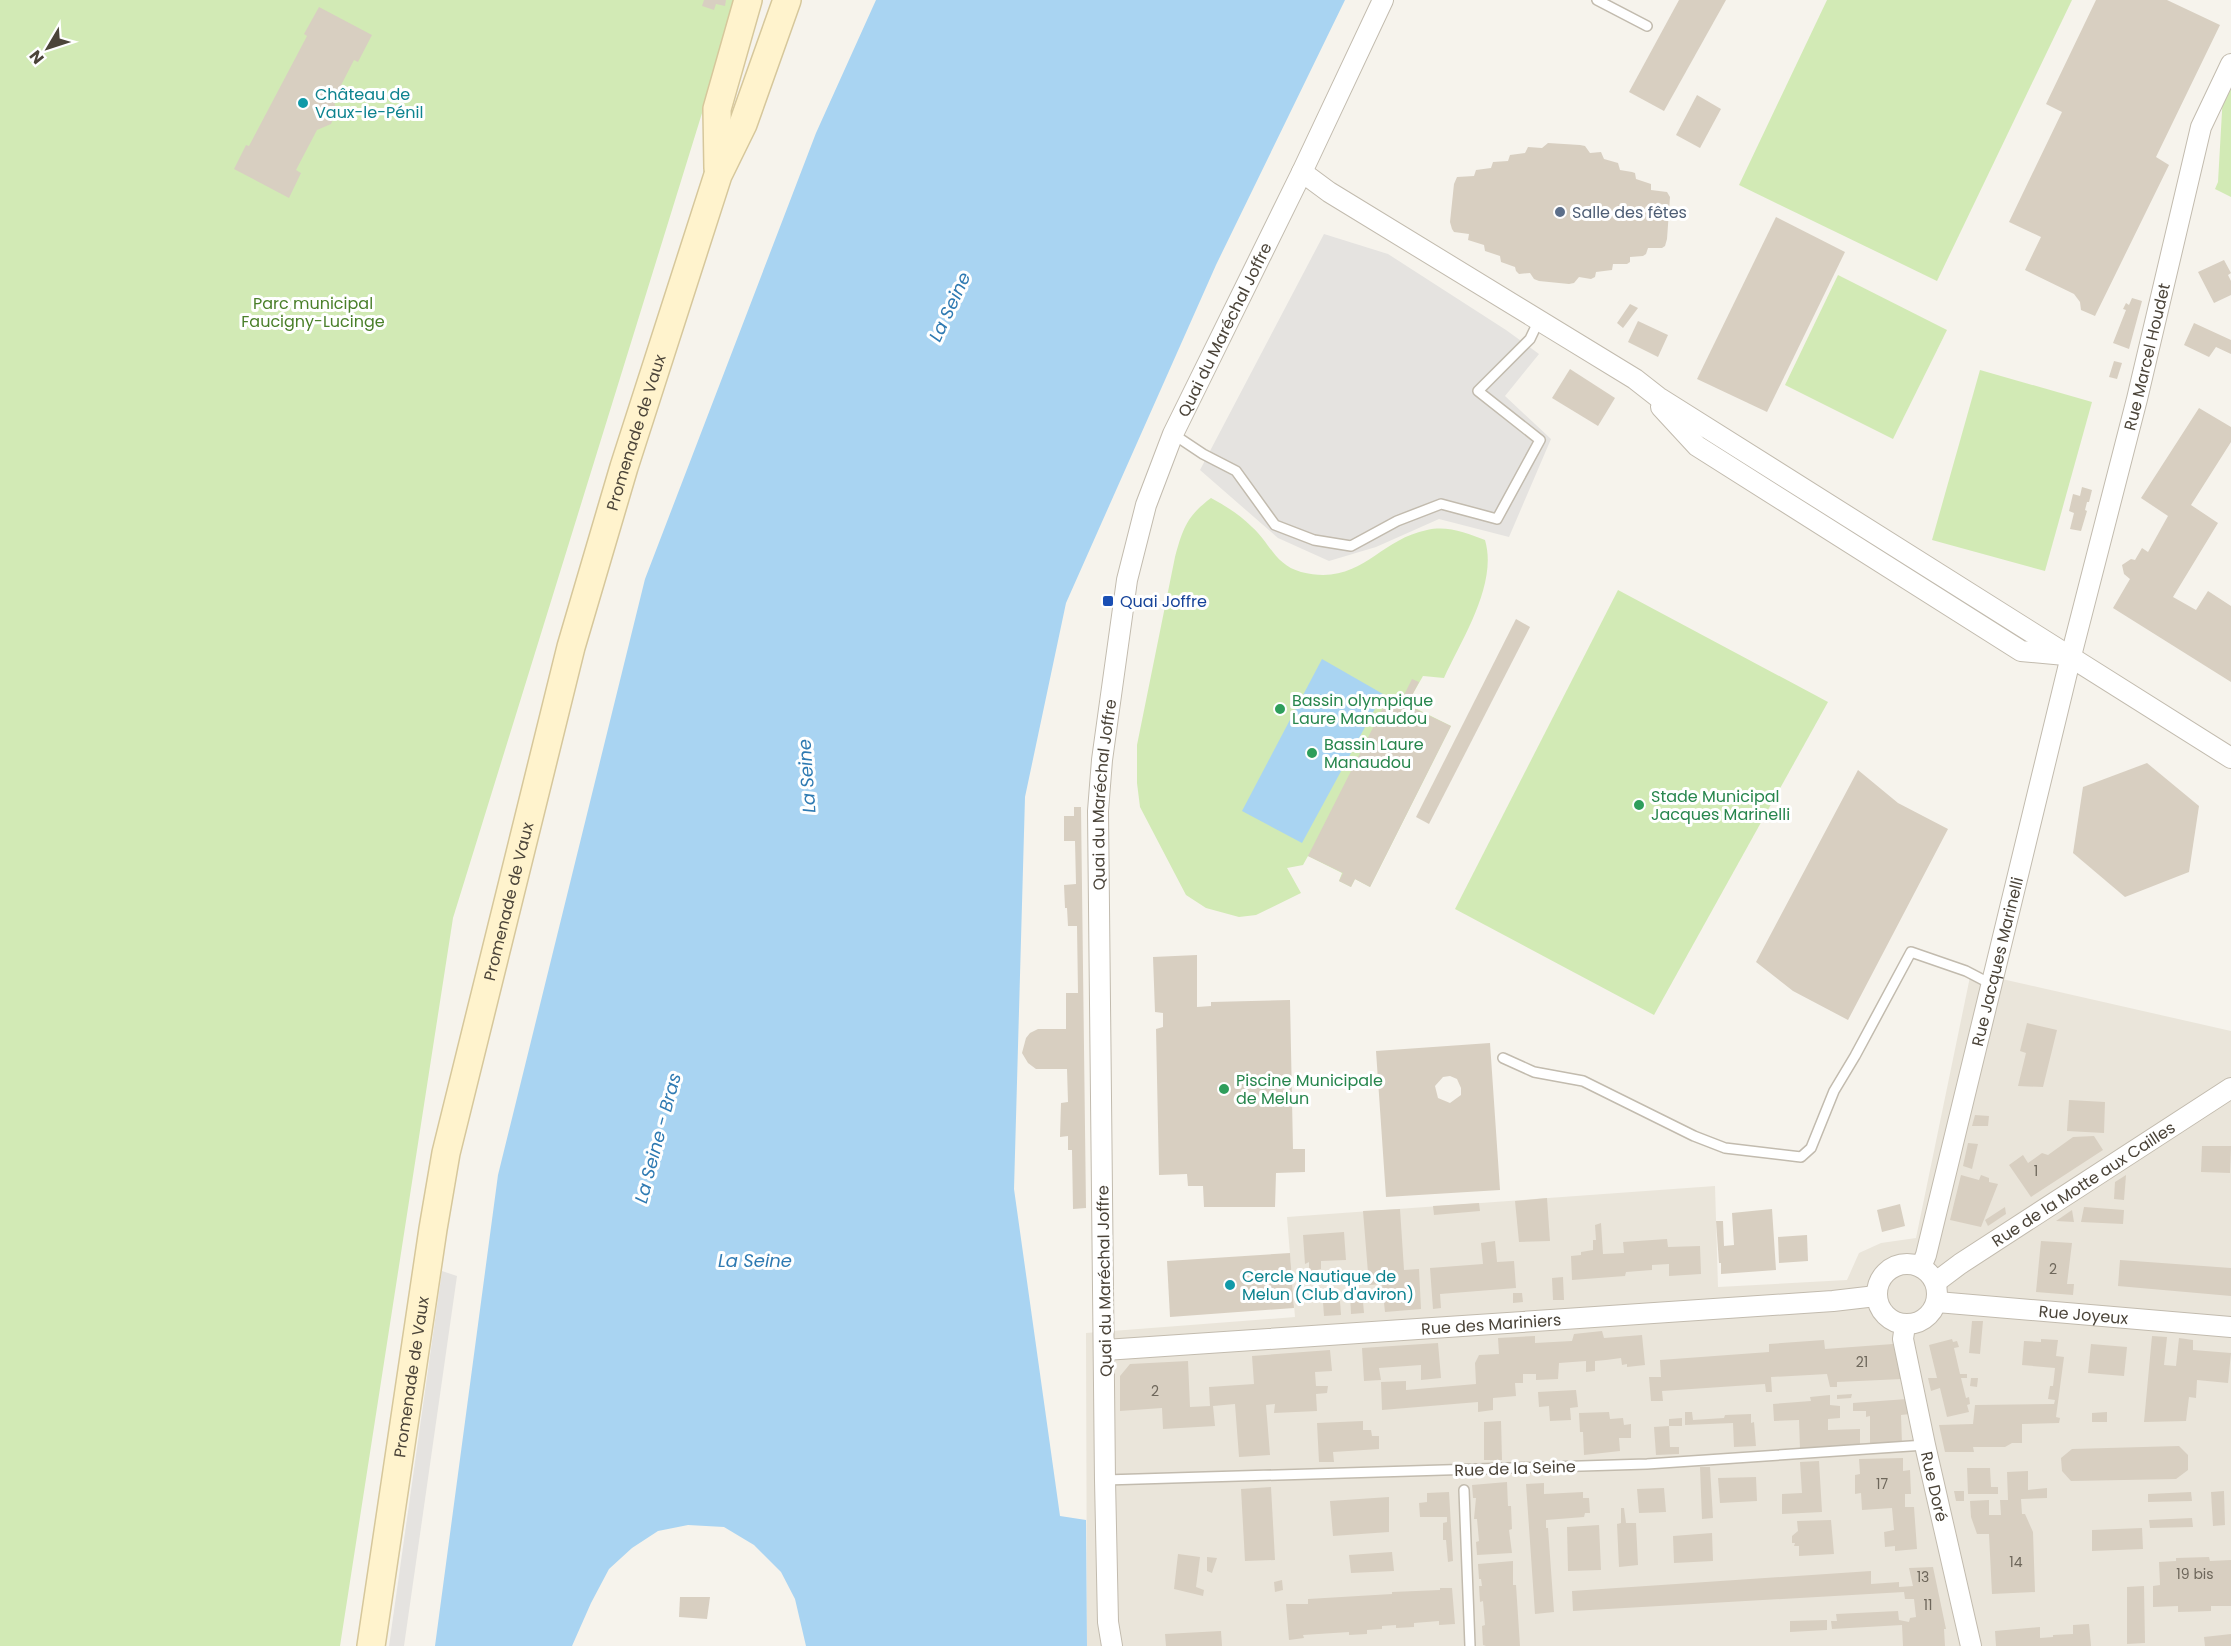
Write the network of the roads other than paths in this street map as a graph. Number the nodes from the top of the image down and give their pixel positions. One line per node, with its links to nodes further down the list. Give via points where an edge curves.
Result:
1 (748, 0): 8 (main road, via 717,109)
2 (787, 0): 8 (main road, via 743,124)
3 (1383, 0): 7 (street, Quai du Maréchal Joffre)
4 (1597, 0): 5 (lane)
5 (1647, 26)
6 (2231, 64): 11 (street, Rue Marcel Houdet, via 2201,127)
7 (1302, 172): 9 (street); 10 (street, Quai du Maréchal Joffre)
8 (718, 176): 26 (main road, Promenade de Vaux, via 652,376 571,647 446,1153)
9 (1540, 319): 10 (lane, via 1530,339 1478,391 1540,440 1497,519 1440,504 1351,546 1314,540 1275,525 1236,471); 11 (street, via 1635,379 1698,446 2021,651)
10 (1173, 434): 22 (street, Quai du Maréchal Joffre, via 1146,505 1127,580 1102,760 1099,801)
11 (2071, 656): 12 (street); 13 (street, Rue Jacques Marinelli)
12 (2231, 758)
13 (1991, 984): 14 (lane, via 1911,952 1834,1091 1811,1148 1801,1157 1725,1148 1583,1081 1534,1072); 16 (street, Rue Jacques Marinelli)
14 (1503, 1058)
15 (2231, 1088): 17 (street, Rue de la Motte aux Cailles)
16 (1921, 1267): 17 (street); 18 (street, via 1901,1264 1891,1268 1881,1277)
17 (1936, 1282): 19 (street)
18 (1876, 1296): 20 (street, via 1884,1314); 22 (street, Rue des Mariniers)
19 (1937, 1302): 20 (street, via 1925,1319); 21 (street, Rue Joyeux)
20 (1905, 1325): 23 (street, Rue Doré, via 1903,1339)
21 (2231, 1327)
22 (1105, 1350): 24 (street, Quai du Maréchal Joffre)
23 (1925, 1445): 24 (lane, Rue de la Seine, via 1647,1464); 29 (street, Rue Doré)
24 (1105, 1480): 27 (street, Quai du Maréchal Joffre)
25 (1464, 1490): 28 (lane)
26 (371, 1646)
27 (1112, 1646)
28 (1470, 1646)
29 (1971, 1646)

